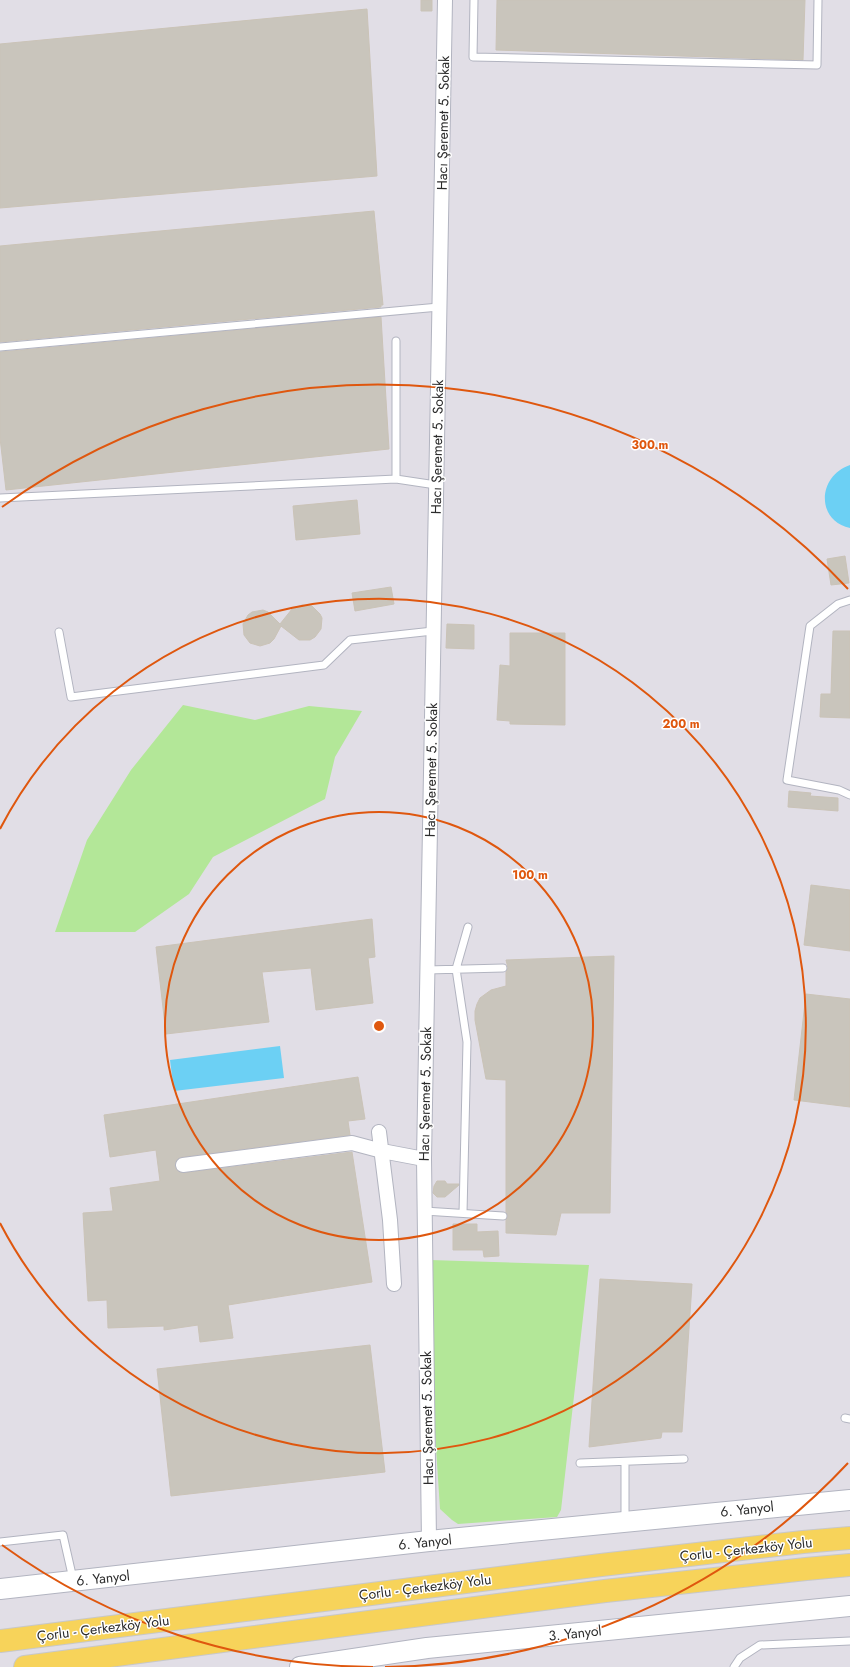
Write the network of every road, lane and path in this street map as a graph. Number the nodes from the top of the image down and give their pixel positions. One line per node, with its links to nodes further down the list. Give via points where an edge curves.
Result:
1 (445, 0): 4 (street, Hacı Şeremet 5. Sokak)
2 (474, 0): 3 (lane, via 473,57 817,65)
3 (818, 0)
4 (439, 307): 6 (lane); 8 (street, Hacı Şeremet 5. Sokak)
5 (396, 341): 7 (lane)
6 (0, 347)
7 (396, 479): 8 (lane); 9 (lane)
8 (436, 485): 11 (street, Hacı Şeremet 5. Sokak)
9 (0, 498)
10 (850, 600): 13 (lane, via 838,604 810,626 787,780 839,790)
11 (433, 631): 12 (lane, via 350,640 324,665 71,697); 17 (street, Hacı Şeremet 5. Sokak)
12 (59, 632)
13 (850, 795)
14 (468, 927): 16 (lane)
15 (503, 968): 16 (lane)
16 (456, 969): 17 (lane); 23 (lane, via 467,1042)
17 (427, 970): 20 (street, Hacı Şeremet 5. Sokak)
18 (379, 1132): 19 (street)
19 (382, 1151): 20 (street); 21 (street, via 352,1142); 25 (street)
20 (424, 1159): 22 (street, Hacı Şeremet 5. Sokak)
21 (183, 1165)
22 (424, 1212): 23 (lane); 32 (street, Hacı Şeremet 5. Sokak)
23 (463, 1214): 24 (lane)
24 (503, 1216)
25 (394, 1284)
26 (684, 1459): 27 (lane)
27 (625, 1462): 28 (lane); 30 (lane)
28 (580, 1463)
29 (850, 1500): 30 (main road, 6. Yanyol)
30 (625, 1521): 32 (main road, 6. Yanyol)
31 (850, 1538): 38 (main road, Çorlu - Çerkezköy Yolu, via 594,1566)
32 (429, 1541): 35 (main road, 6. Yanyol)
33 (0, 1542): 35 (lane, via 64,1536)
34 (850, 1565): 40 (main road, Çorlu - Çerkezköy Yolu, via 597,1592)
35 (73, 1582): 36 (main road, 6. Yanyol)
36 (0, 1589)
37 (850, 1606): 41 (main road, 3. Yanyol, via 427,1648)
38 (0, 1641)
39 (850, 1641): 42 (lane, via 760,1645 740,1658)
40 (25, 1667)
41 (300, 1667)
42 (734, 1667)

